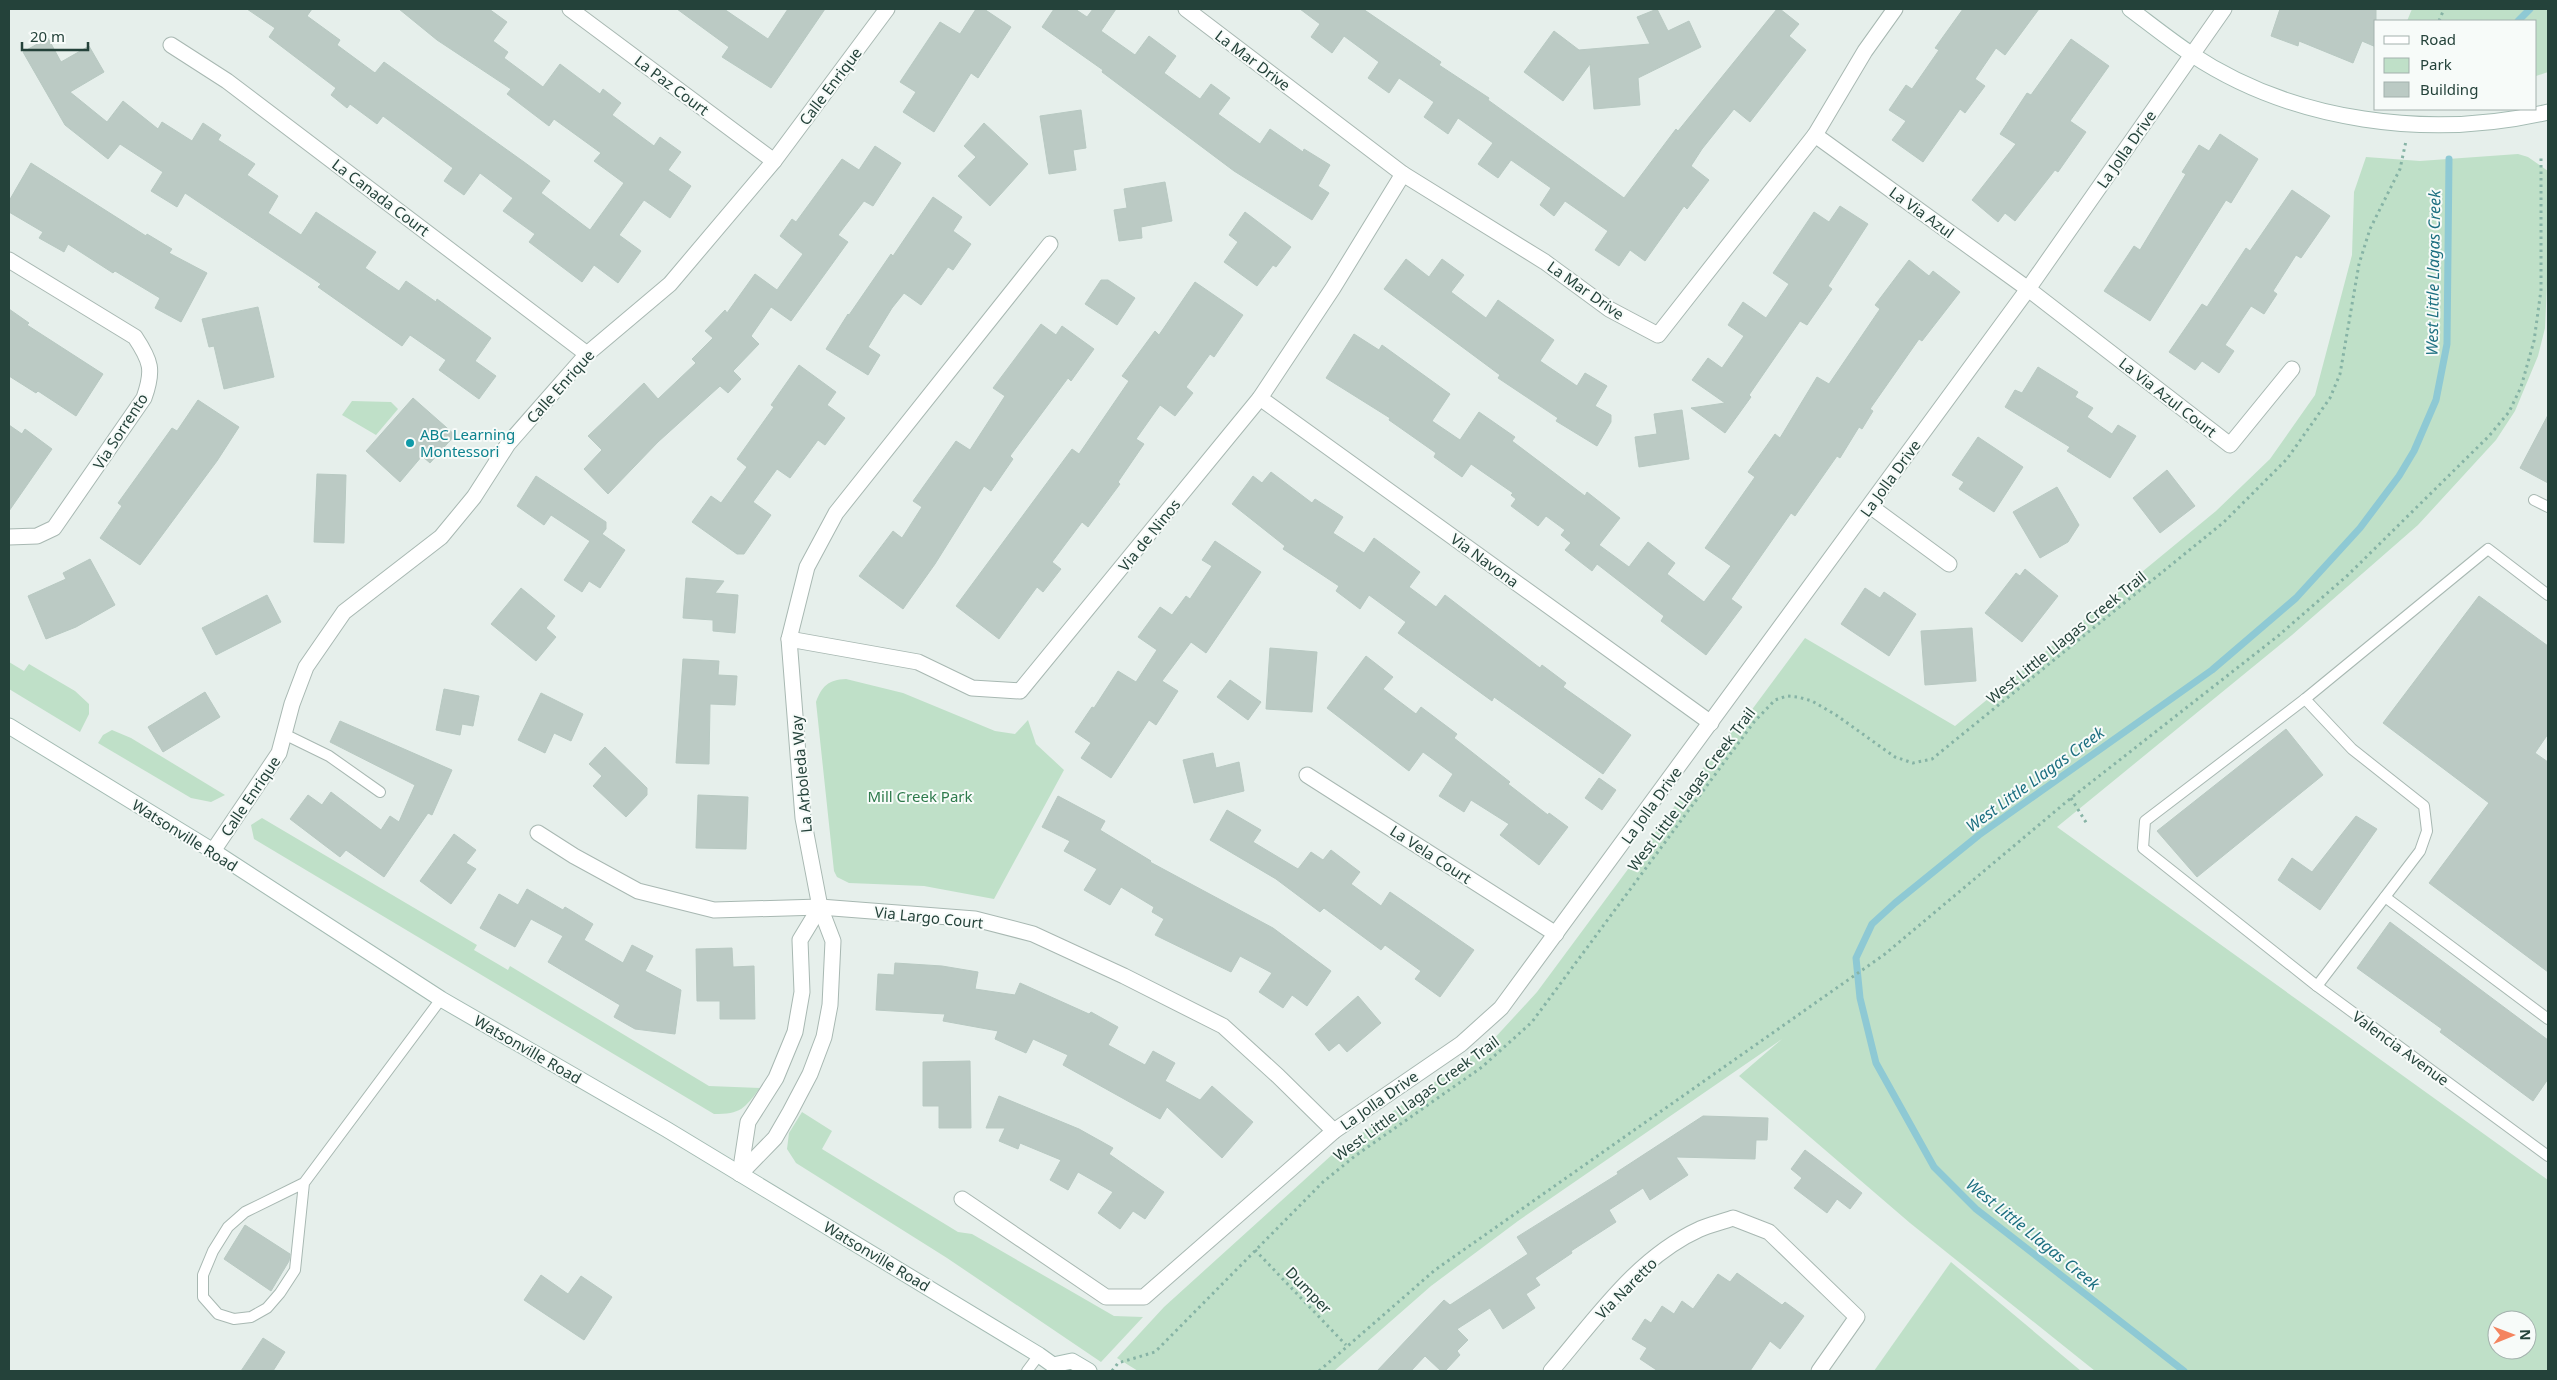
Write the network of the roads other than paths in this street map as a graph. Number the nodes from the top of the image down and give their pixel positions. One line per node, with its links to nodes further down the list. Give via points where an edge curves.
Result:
1 (570, 9): 11 (street, La Paz Court)
2 (887, 9): 11 (street, Calle Enrique)
3 (1186, 9): 12 (street, La Mar Drive)
4 (1895, 9): 10 (street, La Mar Drive, via 1865,51)
5 (2130, 9): 8 (street)
6 (2224, 9): 8 (street, La Jolla Drive)
7 (171, 45): 16 (street, La Canada Court, via 227,81)
8 (2192, 55): 9 (street, via 2264,92 2378,122 2429,126); 15 (street, La Jolla Drive)
9 (2548, 112)
10 (1815, 135): 12 (street, La Mar Drive, via 1658,335 1609,310 1545,262); 15 (street, La Via Azul)
11 (774, 161): 16 (street, Calle Enrique, via 670,284)
12 (1403, 174): 18 (street, Via de Ninos)
13 (1050, 244): 25 (street, La Arboleda Way, via 836,513 807,567)
14 (9, 260): 22 (street, Via Sorrento, via 135,337 147,355 151,377 144,398 54,528 36,536)
15 (2028, 289): 17 (street, La Via Azul Court, via 2230,445); 20 (street, La Jolla Drive)
16 (588, 354): 29 (street, Calle Enrique, via 508,444 474,497 441,537 344,612 306,667)
17 (2292, 369)
18 (1260, 398): 25 (street, Via de Ninos, via 1020,691 972,688 918,662); 27 (street, Via Navona)
19 (2534, 500): 21 (lane)
20 (1870, 506): 23 (street); 27 (street, La Jolla Drive)
21 (2548, 507)
22 (9, 537)
23 (1950, 564)
24 (2548, 595): 26 (lane, via 2488,549)
25 (789, 639): 35 (street, La Arboleda Way, via 803,818)
26 (2305, 699): 34 (lane, via 2352,749 2424,806 2427,831 2420,851); 37 (lane, Valencia Avenue, via 2145,821 2143,848)
27 (1711, 723): 36 (street, La Jolla Drive)
28 (9, 726): 33 (street, Watsonville Road)
29 (284, 734): 31 (lane, via 329,756); 33 (street, Calle Enrique, via 279,753)
30 (1307, 775): 36 (street, La Vela Court)
31 (380, 792)
32 (538, 833): 35 (street, Via Largo Court, via 638,891 714,910)
33 (213, 851): 38 (street, Watsonville Road)
34 (2385, 897): 37 (lane); 39 (lane)
35 (820, 907): 40 (street, Via Largo Court, via 975,919 1033,934 1223,1026); 42 (street, via 800,940 802,992 795,1032 776,1078 748,1122); 42 (street, La Arboleda Way, via 834,941 830,1005 824,1037 810,1074 775,1138)
36 (1556, 934): 40 (street, La Jolla Drive, via 1501,1008 1468,1038)
37 (2317, 986): 41 (lane, Valencia Avenue)
38 (441, 999): 42 (street, Watsonville Road); 43 (lane)
39 (2548, 1019)
40 (1334, 1131): 44 (street, La Jolla Drive, via 1144,1296 1106,1297)
41 (2548, 1156)
42 (740, 1174): 45 (street, Watsonville Road)
43 (304, 1183): 43 (lane, via 295,1270 285,1286 266,1308 251,1317 234,1319 218,1314 203,1297 202,1276 228,1227 245,1212)
44 (962, 1199)
45 (1039, 1355): 46 (street, Watsonville Road); 47 (lane)
46 (1054, 1368): 48 (street, Watsonville Road, via 1072,1361)
47 (1027, 1371)
48 (1089, 1371)
49 (1551, 1371): 50 (street, Via Naretto, via 1638,1271 1668,1248 1700,1230 1733,1218 1768,1232 1858,1318)
50 (1819, 1371)

